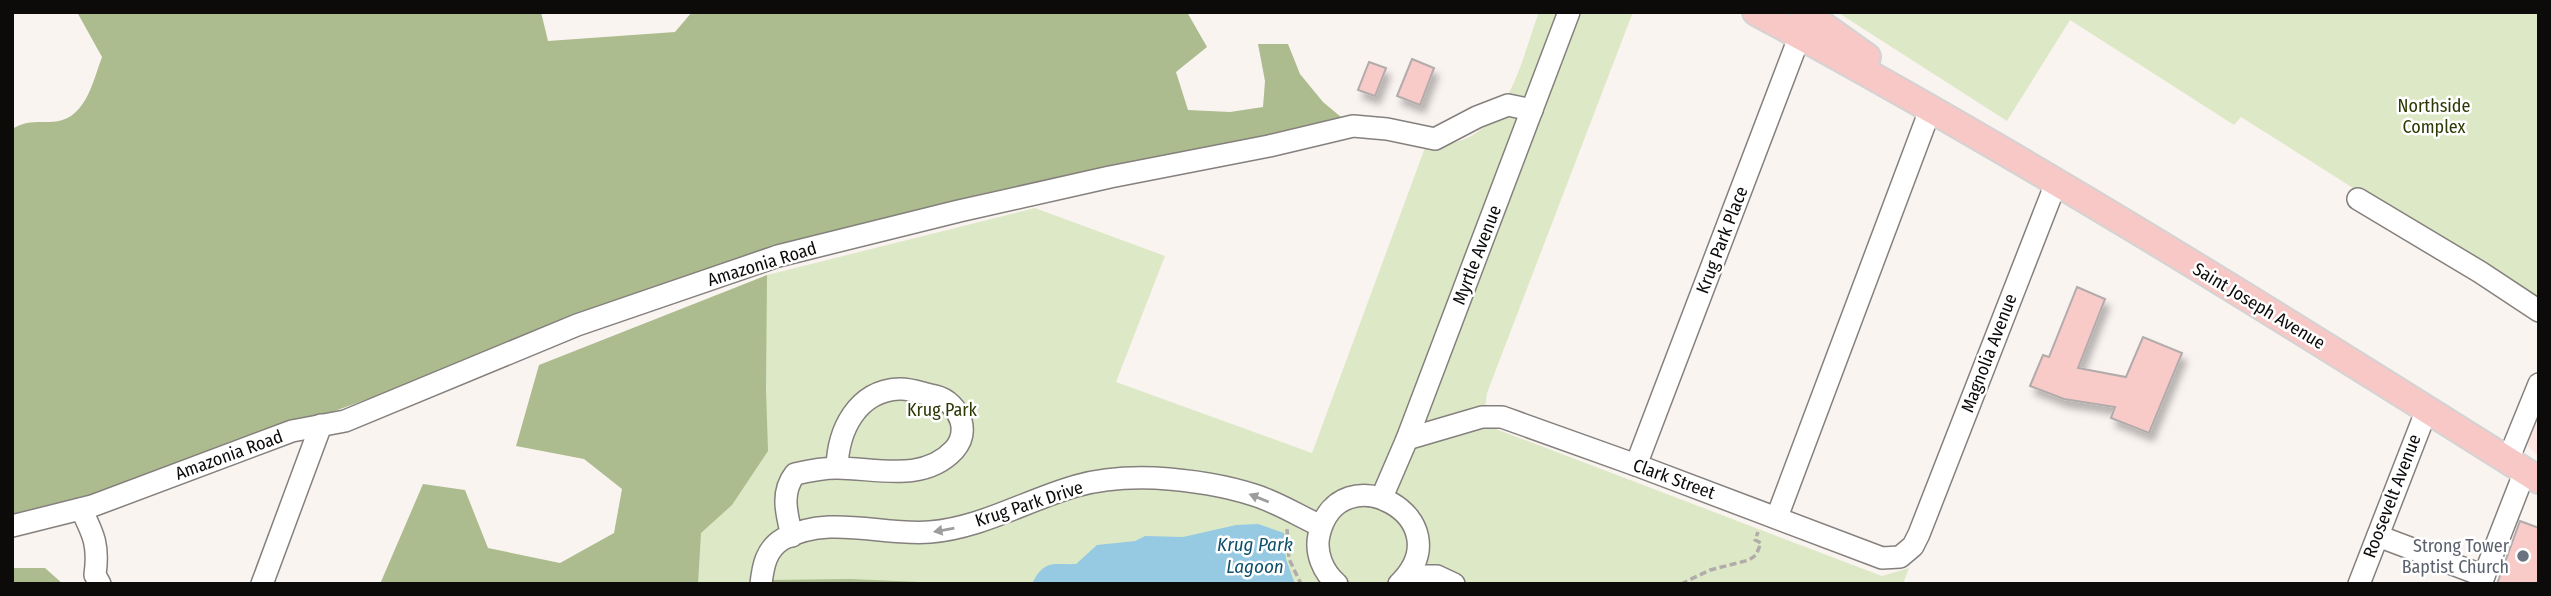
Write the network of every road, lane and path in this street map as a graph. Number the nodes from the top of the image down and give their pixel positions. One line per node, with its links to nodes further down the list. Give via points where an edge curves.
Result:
1 (1569, 12): 4 (street, Myrtle Avenue)
2 (1756, 12): 3 (main road, Saint Joseph Avenue)
3 (1804, 21): 5 (main road, Saint Joseph Avenue); 6 (main road, Saint Joseph Avenue); 14 (street, Krug Park Place)
4 (1532, 110): 12 (street, Amazonia Road, via 1508,105 1435,139 1353,126 985,205 778,256 577,325 345,421); 13 (street, Myrtle Avenue)
5 (1930, 110): 6 (main road, Saint Joseph Avenue); 19 (street)
6 (1977, 136): 7 (main road, Saint Joseph Avenue)
7 (2056, 183): 11 (main road, Saint Joseph Avenue); 21 (street, Magnolia Avenue)
8 (2358, 199): 9 (street)
9 (2539, 311)
10 (2539, 384): 16 (street)
11 (2427, 409): 16 (main road, Saint Joseph Avenue); 25 (street, Roosevelt Avenue)
12 (321, 425): 18 (street, Amazonia Road, via 292,431); 29 (street)
13 (1407, 439): 14 (street, Clark Street, via 1482,417 1502,417); 17 (street, Myrtle Avenue)
14 (1636, 465): 19 (street, Clark Street)
15 (837, 468): 15 (street, via 916,470 947,457 961,443 963,429 957,410 940,397 901,388 877,393 858,405 839,439); 24 (street, via 795,474 787,484)
16 (2524, 470): 27 (street)
17 (1382, 497): 23 (street, via 1346,500); 26 (street, via 1399,506 1412,521 1417,539 1416,559)
18 (81, 509): 22 (street, Amazonia Road); 28 (street, via 96,538 95,575)
19 (1771, 515): 21 (street, Clark Street, via 1882,558 1900,557 1913,545); 34 (path, via 1755,540 1761,543 1756,555)
20 (1276, 524): 31 (path, via 1287,528 1289,559)
21 (1923, 524)
22 (12, 526)
23 (1321, 526): 24 (street, Krug Park Drive, one-way to 24, via 1256,495 1154,478 1077,486 958,527 930,532 855,527 812,529); 32 (street, via 1319,555)
24 (792, 536): 30 (street, Krug Park Drive, via 764,559)
25 (2378, 536): 27 (street); 35 (street, Roosevelt Avenue)
26 (1403, 580): 33 (street, via 1437,576)
27 (2483, 580)
28 (100, 584)
29 (262, 584)
30 (761, 584)
31 (1301, 584)
32 (1337, 584)
33 (1454, 584)
34 (1681, 584)
35 (2359, 584)

